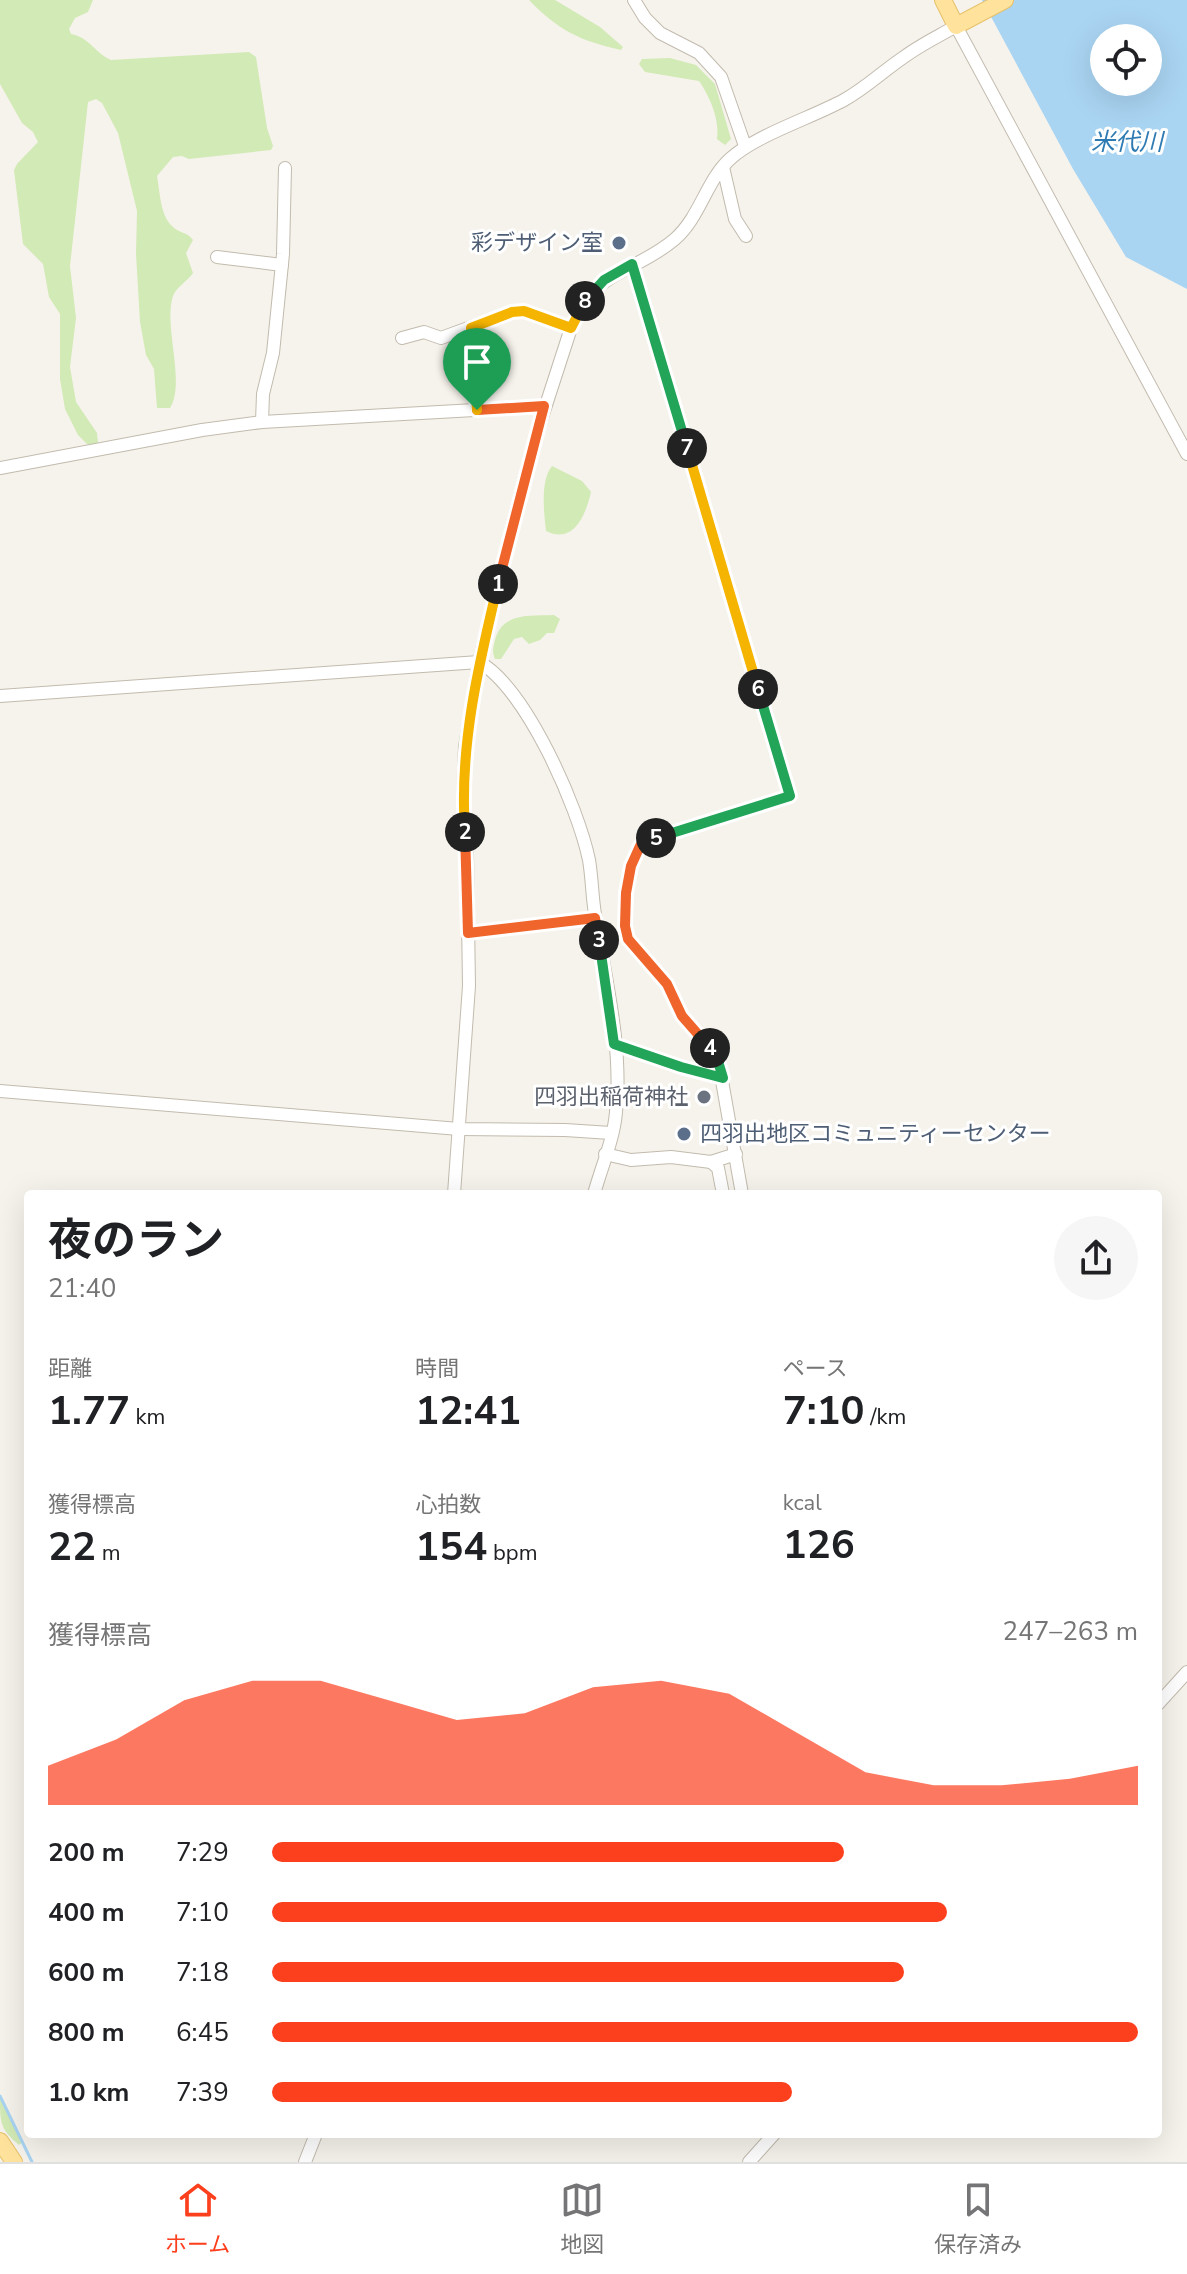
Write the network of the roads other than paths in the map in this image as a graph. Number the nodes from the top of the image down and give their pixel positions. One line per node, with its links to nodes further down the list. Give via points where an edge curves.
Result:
1 (634, 0): 5 (street, via 660,33 699,53 721,77)
2 (943, 0): 4 (main road)
3 (1005, 0): 4 (main road)
4 (964, 22): 5 (street, via 905,55 850,96); 18 (street)
5 (745, 146): 6 (street)
6 (723, 167): 8 (street, via 735,219); 10 (street, via 682,232)
7 (285, 168): 11 (street)
8 (746, 236)
9 (217, 257): 11 (street)
10 (632, 264): 13 (street, via 590,294); 25 (street, via 790,796 653,839 640,846 631,866 628,939 667,984 682,1016 717,1058)
11 (282, 265): 17 (street)
12 (471, 328): 13 (street, via 524,311); 14 (street, via 441,338 424,332); 16 (street)
13 (571, 328): 15 (street)
14 (402, 338)
15 (544, 406): 16 (street); 20 (street)
16 (477, 410): 17 (street)
17 (262, 422): 19 (street)
18 (1187, 454)
19 (0, 468)
20 (479, 662): 21 (street); 22 (street, via 511,691 570,799 589,859); 23 (street, via 463,793)
21 (0, 696)
22 (595, 918): 23 (street); 24 (street)
23 (468, 933): 27 (street)
24 (614, 1044): 25 (street); 28 (street, via 618,1082)
25 (723, 1078): 30 (street)
26 (0, 1091): 27 (street)
27 (459, 1129): 28 (street); 32 (street)
28 (611, 1133): 29 (street)
29 (605, 1154): 31 (street, via 631,1160); 33 (street)
30 (736, 1154): 31 (street); 35 (street)
31 (711, 1162): 34 (street, via 718,1168)
32 (454, 1190)
33 (595, 1190)
34 (722, 1190)
35 (741, 1190)
36 (1187, 1672): 37 (street)
37 (1162, 1700)
38 (314, 2138): 42 (street)
39 (770, 2138): 43 (street)
40 (0, 2141): 41 (main road)
41 (14, 2162)
42 (305, 2162)
43 (749, 2162)

